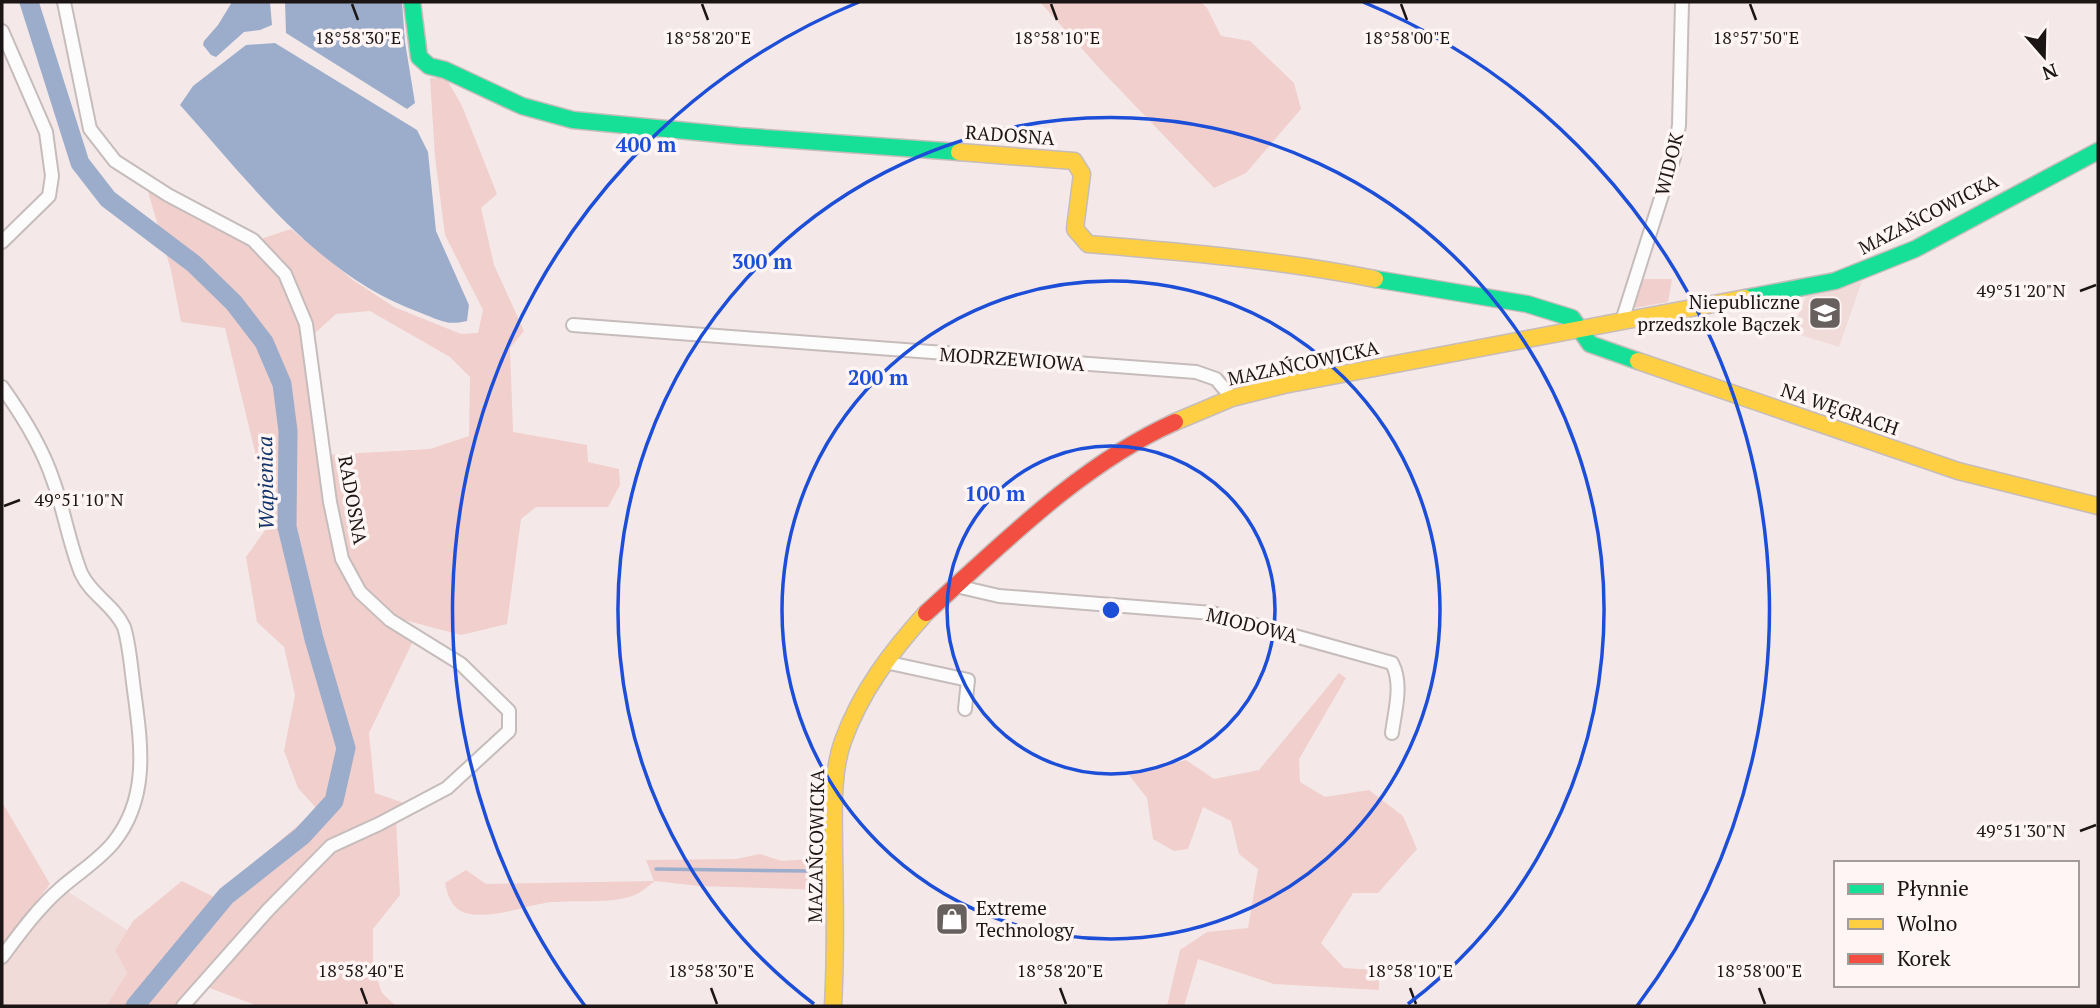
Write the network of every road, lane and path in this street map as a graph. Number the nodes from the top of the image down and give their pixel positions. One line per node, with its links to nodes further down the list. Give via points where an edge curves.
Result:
1 (64, 2): 18 (street, RADOSNA, via 90,129 115,161 253,240 285,274 306,324 342,559 360,593 390,620 461,664 509,711 509,731 447,788 331,846)
2 (412, 2): 9 (street, RADOSNA, via 418,57 522,106 573,120 1074,160 1082,174 1075,229 1088,244 1289,264 1527,304 1572,318)
3 (1682, 2): 7 (street, WIDOK, via 1674,157)
4 (2, 31): 6 (street, via 46,132 52,176 49,196)
5 (2098, 151): 7 (street, MAZAŃCOWICKA, via 1915,248 1835,281)
6 (2, 242)
7 (1622, 321): 9 (street, MAZAŃCOWICKA)
8 (573, 325): 11 (street, MODRZEWIOWA, via 1196,372 1216,379)
9 (1579, 330): 11 (street, MAZAŃCOWICKA); 12 (street, NA WĘGRACH, via 1590,344 1958,471)
10 (2, 387): 17 (street, via 23,416 53,478 82,574 124,627 141,745 138,793 123,830 90,866 51,898)
11 (1232, 398): 13 (street, MAZAŃCOWICKA, via 1127,446 1011,536)
12 (2098, 506)
13 (956, 586): 14 (street, MAZAŃCOWICKA); 16 (street, MIODOWA, via 999,596 1212,613 1392,663 1398,690)
14 (885, 662): 15 (street, via 968,680); 19 (street, MAZAŃCOWICKA, via 865,691 842,743 836,778)
15 (965, 709)
16 (1392, 733)
17 (2, 957)
18 (183, 1006)
19 (833, 1006)

